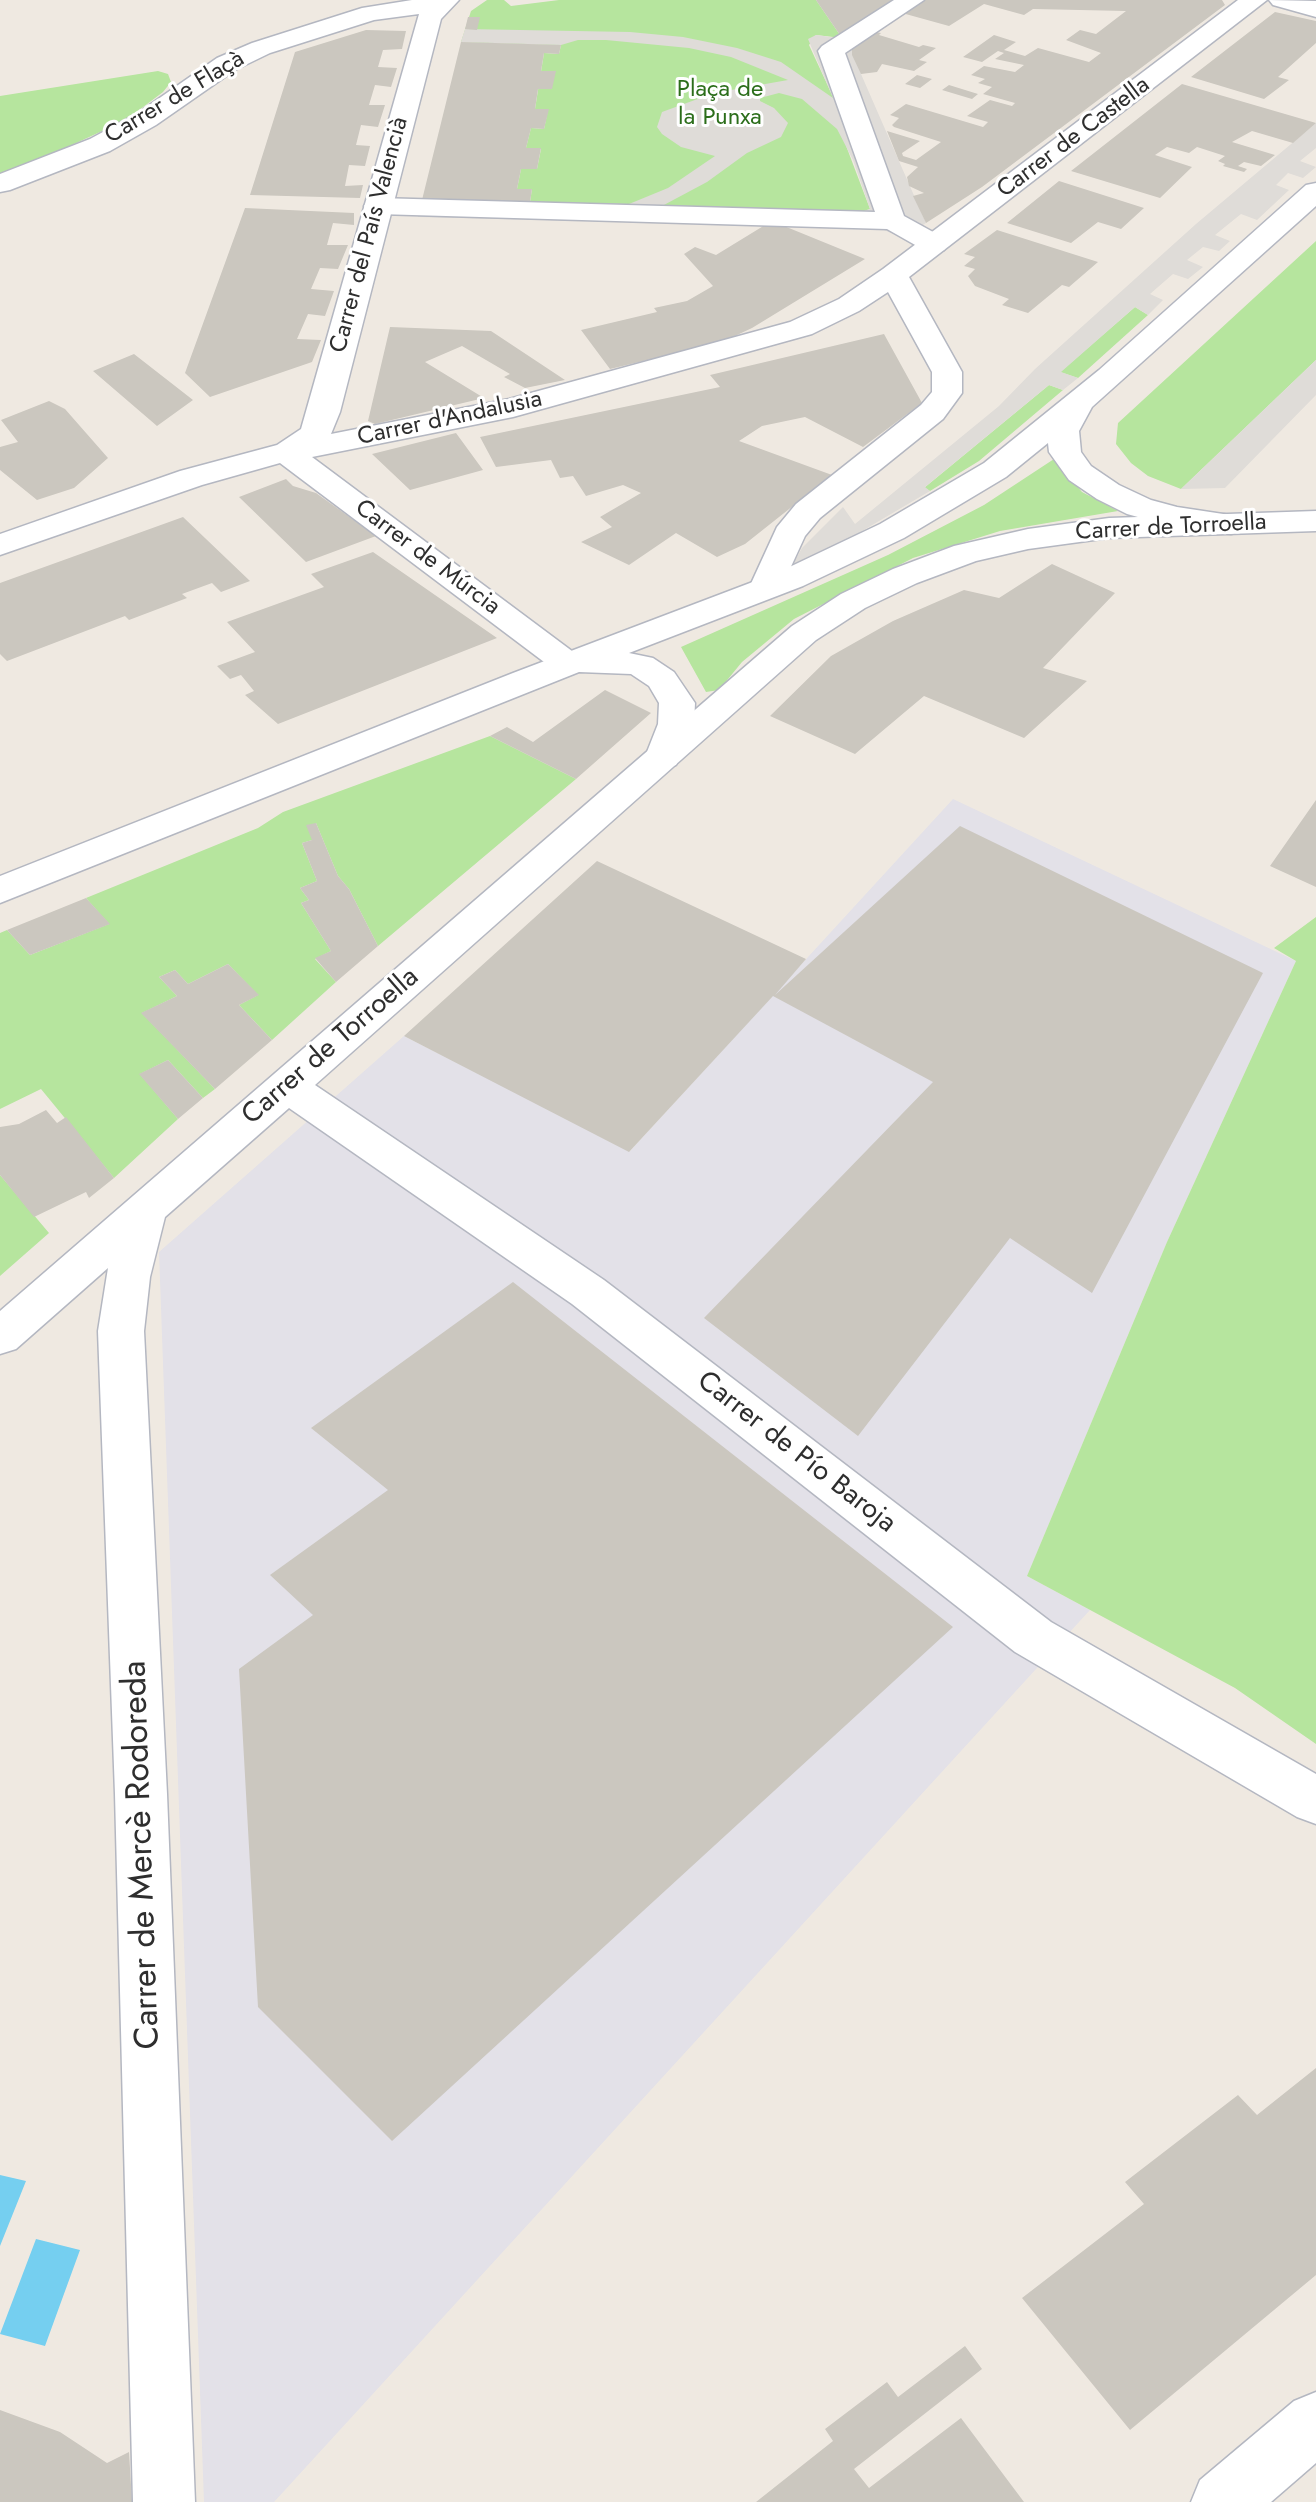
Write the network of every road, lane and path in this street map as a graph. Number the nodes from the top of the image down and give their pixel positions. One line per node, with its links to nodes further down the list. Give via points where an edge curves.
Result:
1 (911, 0): 9 (street, via 831,51)
2 (1254, 0): 10 (street, Carrer de Castella)
3 (1282, 0): 5 (street)
4 (443, 2): 6 (street, Carrer de Flaçà, via 371,13 261,48 226,64 100,145); 8 (street, Carrer del País Valencià, via 428,19)
5 (1316, 9)
6 (0, 184)
7 (1316, 191): 12 (street)
8 (378, 206): 9 (street); 13 (street, Carrer del País Valencià, via 320,423 315,434)
9 (892, 221): 10 (street)
10 (934, 244): 11 (street, Carrer de Castella)
11 (893, 275): 13 (street, Carrer d'Andalusia, via 825,317 746,345 513,408); 17 (street, via 947,372 947,393 932,412 808,511 789,534)
12 (1081, 399): 15 (street, via 1063,431 1065,452 1080,473 1139,507); 17 (street, via 972,484 843,556)
13 (286, 453): 16 (street, Carrer d'Andalusia, via 191,478); 18 (street, Carrer de Múrcia)
14 (1316, 521): 15 (street, Carrer de Torroella)
15 (1231, 524): 19 (street, Carrer de Torroella, via 1109,528 1028,539 966,553 905,576 804,633)
16 (0, 545)
17 (766, 588): 18 (street)
18 (568, 664): 19 (street, Carrer de Torroella, via 641,665 662,679 677,703 676,724); 20 (street)
19 (663, 757): 21 (street, Carrer de Torroella)
20 (0, 890)
21 (287, 1086): 22 (street, Carrer de Torroella); 24 (street, Carrer de Pío Baroja, via 588,1292 1033,1637)
22 (145, 1210): 23 (street, Carrer de Torroella); 26 (street, Carrer de Mercè Rodoreda, via 121,1331)
23 (0, 1337)
24 (1316, 1801)
25 (1316, 2423): 27 (street)
26 (164, 2502)
27 (1222, 2502)

